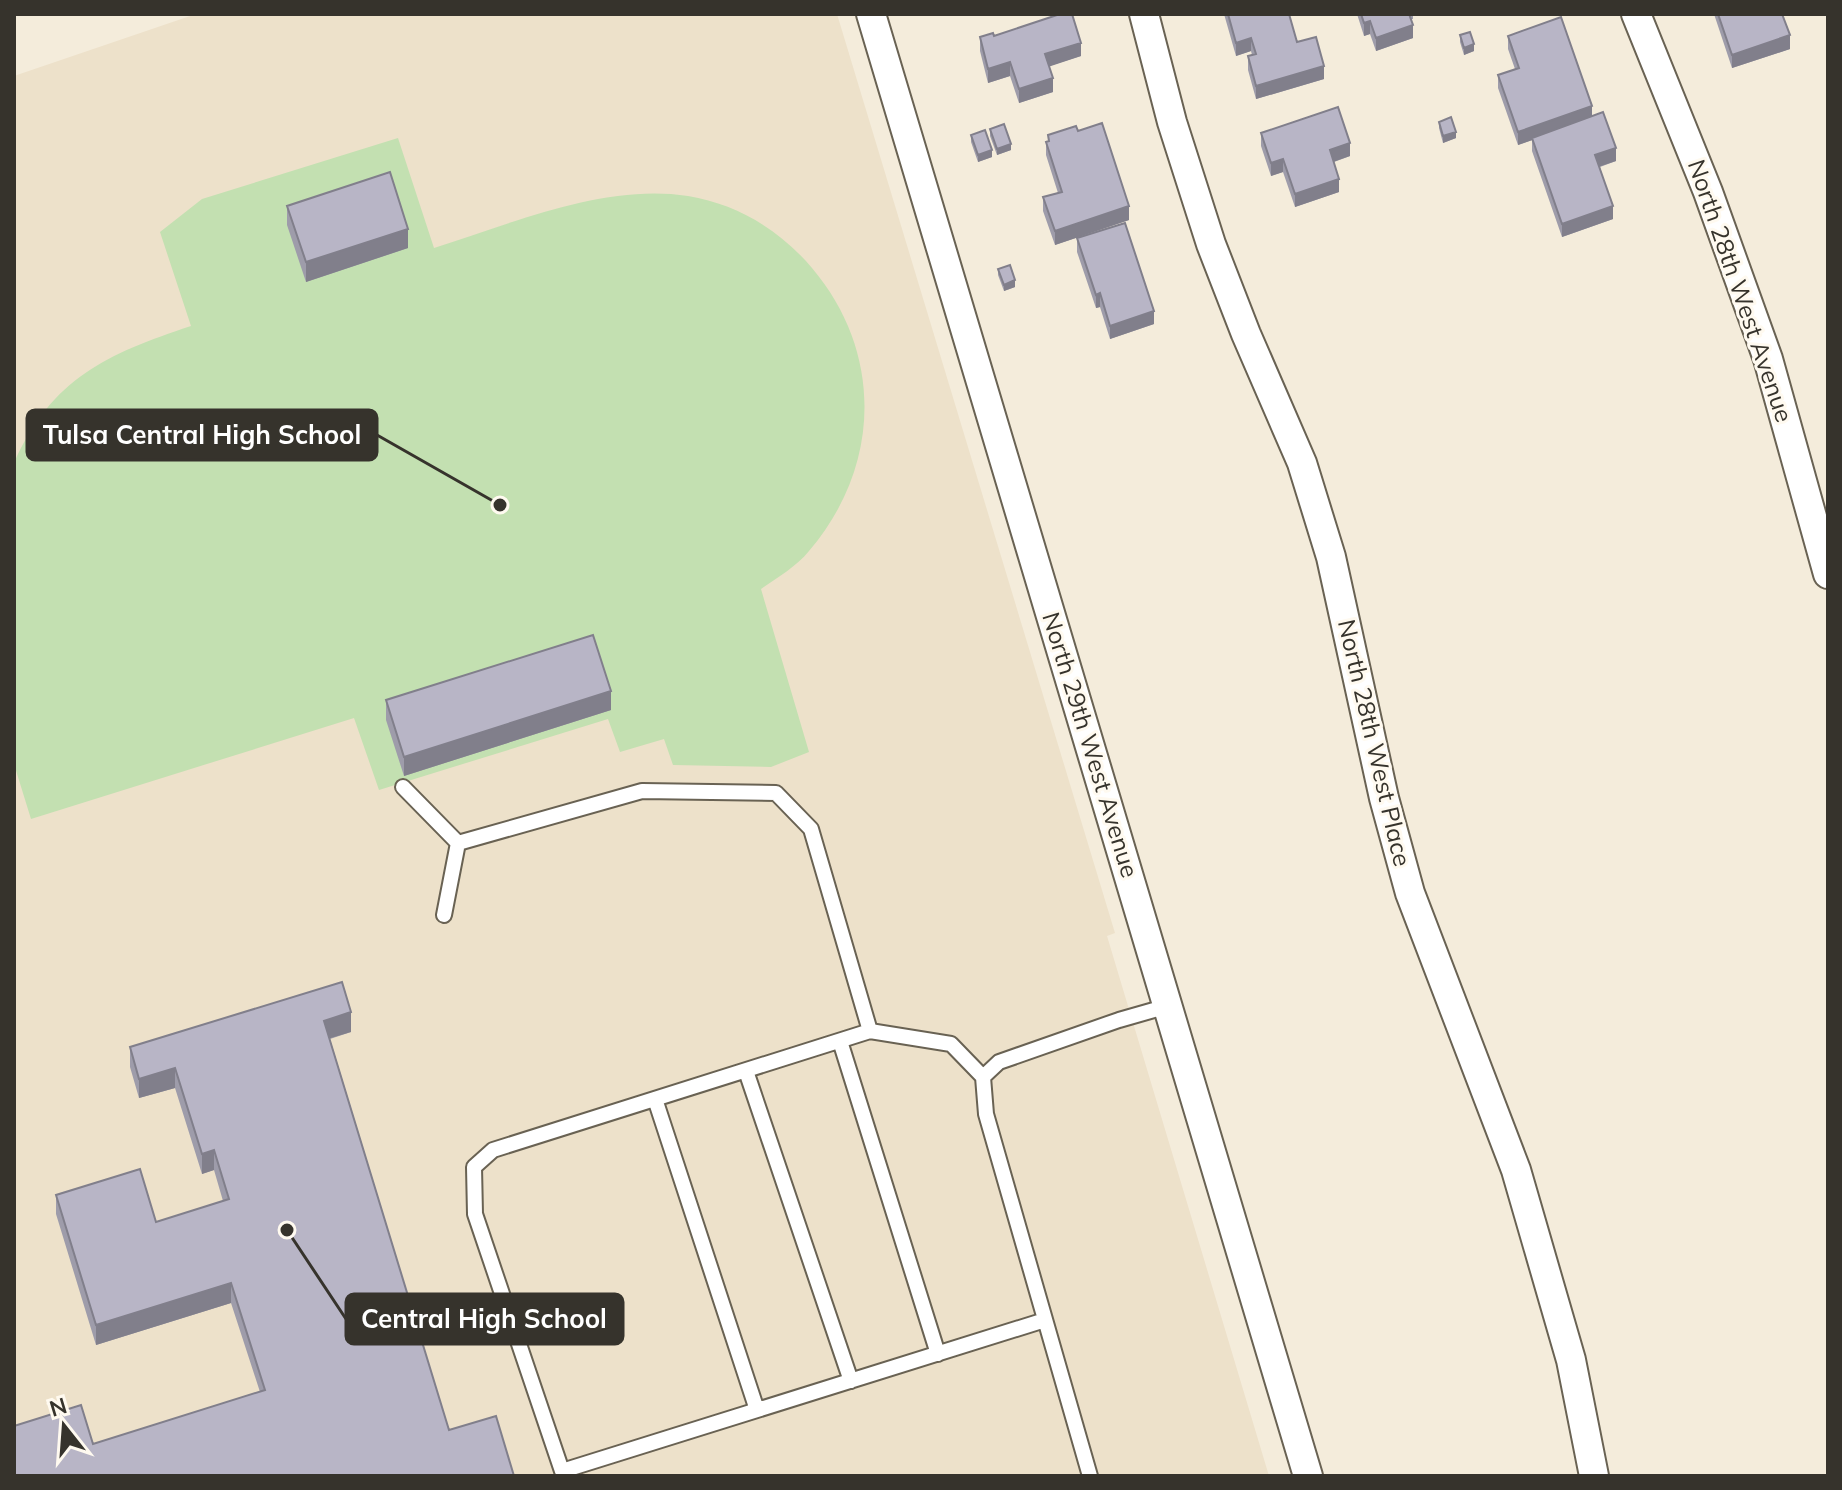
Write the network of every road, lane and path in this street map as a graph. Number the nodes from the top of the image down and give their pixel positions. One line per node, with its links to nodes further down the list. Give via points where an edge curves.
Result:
1 (1144, 14): 20 (street, North 28th West Place, via 1211,244 1302,463 1331,557 1410,893 1516,1170 1571,1360)
2 (1636, 14): 4 (street, North 28th West Avenue, via 1768,359)
3 (881, 17): 8 (street, North 29th West Avenue)
4 (1828, 574)
5 (403, 787): 6 (lane)
6 (458, 843): 7 (lane); 9 (lane, via 642,791 776,793 811,829)
7 (444, 915)
8 (1168, 1006): 12 (lane, via 999,1062); 19 (street, North 29th West Avenue)
9 (870, 1031): 10 (lane); 12 (lane, via 951,1044)
10 (840, 1041): 11 (lane); 15 (lane)
11 (746, 1071): 13 (lane); 16 (lane)
12 (983, 1077): 14 (lane, via 986,1114)
13 (655, 1099): 17 (lane); 17 (lane, via 493,1150 474,1167 475,1214 562,1471)
14 (1045, 1320): 15 (lane); 18 (lane)
15 (938, 1354): 16 (lane)
16 (851, 1381): 17 (lane)
17 (757, 1410)
18 (1090, 1476)
19 (1308, 1476)
20 (1594, 1476)

